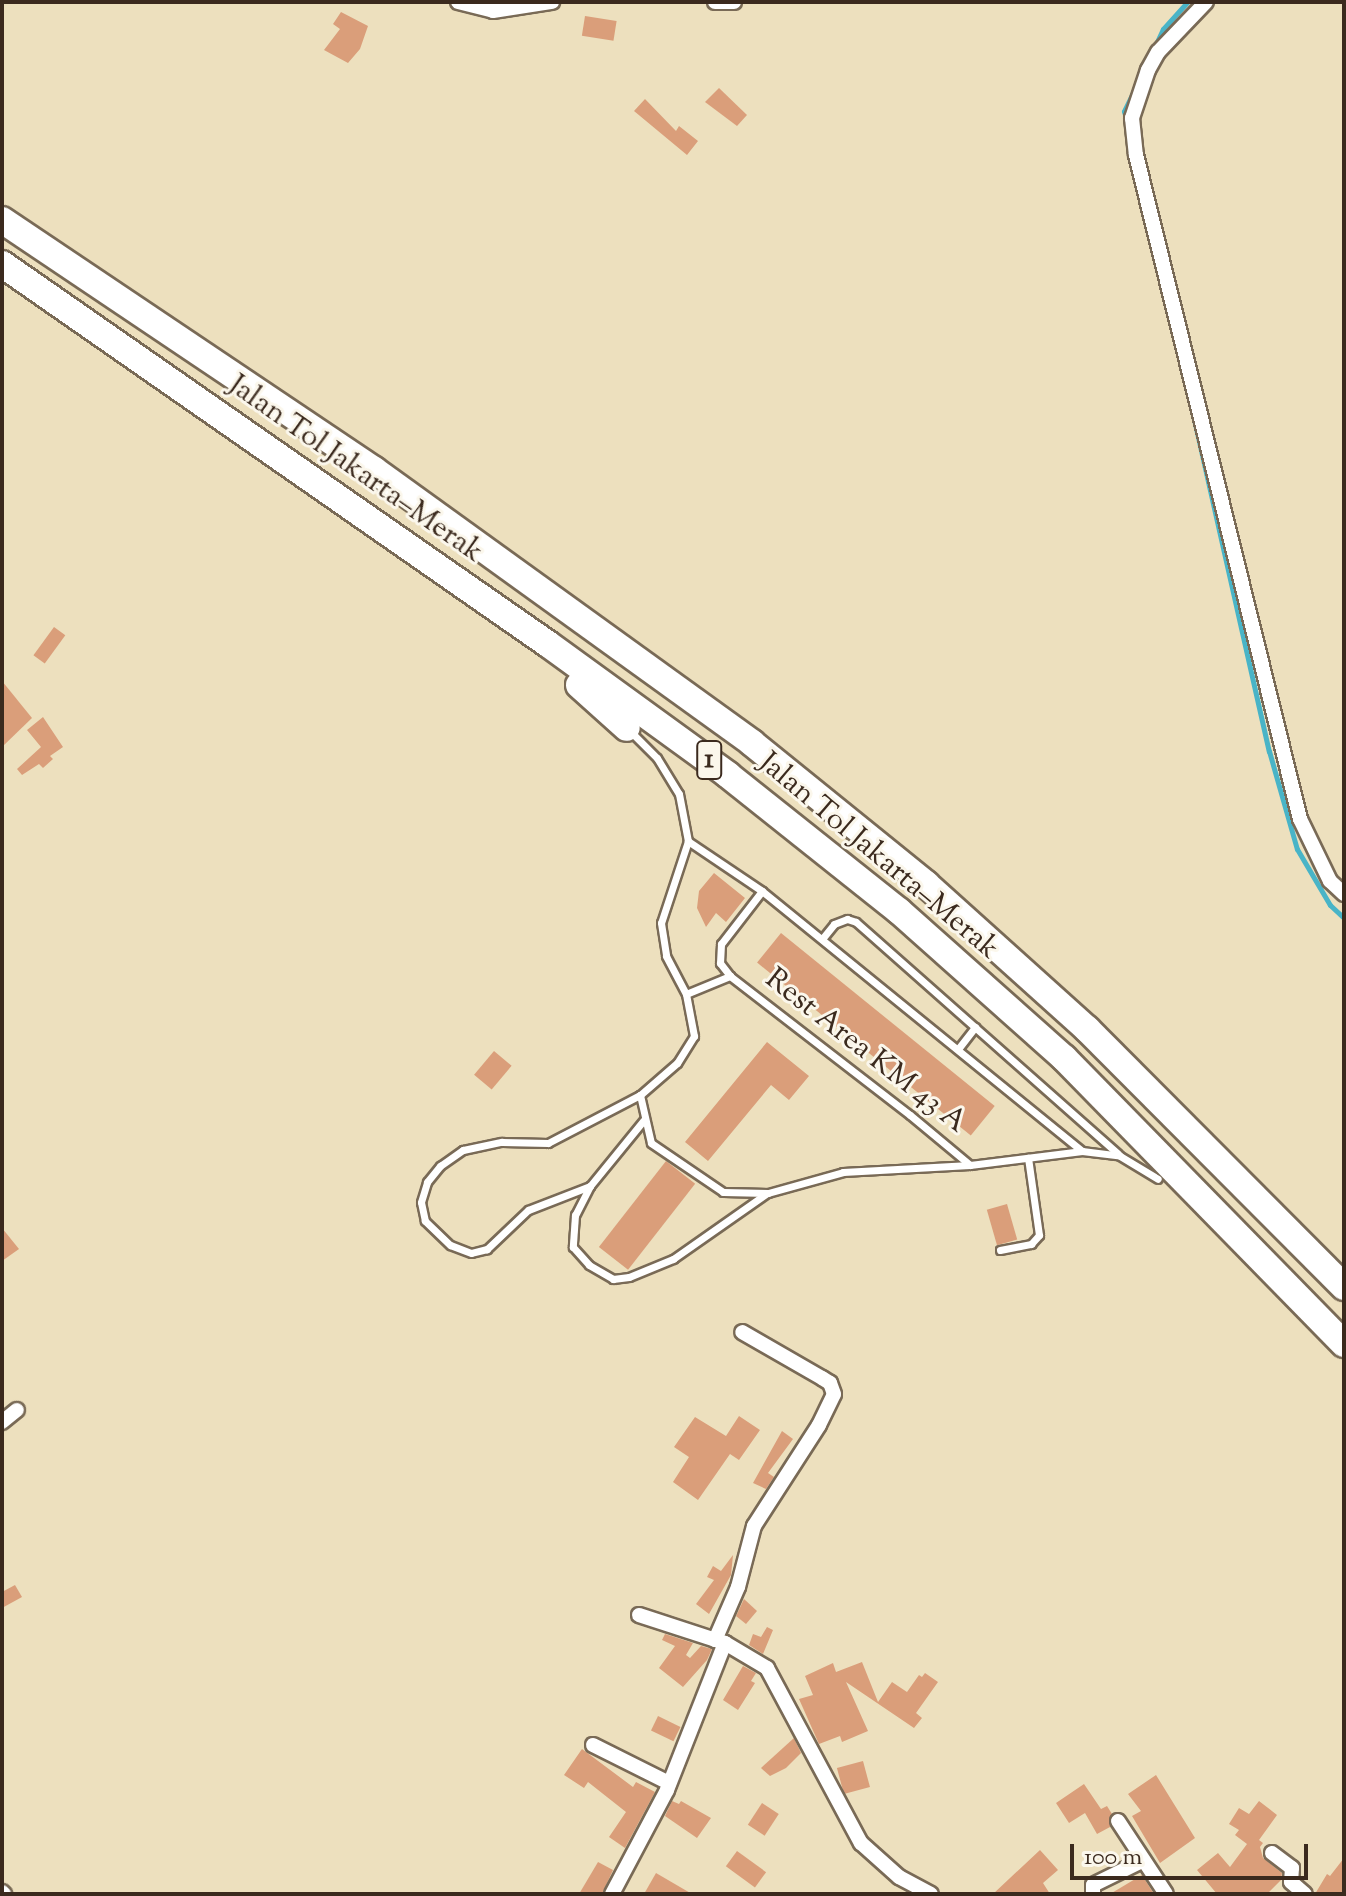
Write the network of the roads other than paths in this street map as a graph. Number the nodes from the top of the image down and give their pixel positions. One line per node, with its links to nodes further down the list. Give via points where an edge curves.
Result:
1 (458, 2): 2 (street, via 493,11)
2 (552, 2)
3 (715, 2): 4 (street)
4 (734, 2)
5 (1206, 2): 12 (street, via 1170,38 1148,70 1132,118 1136,155 1296,804 1311,847)
6 (2, 220): 28 (highway, Jalan Tol Jakarta–Merak / 1, via 374,470 752,743 926,884 1087,1029)
7 (2, 264): 8 (highway, Jalan Tol Jakarta–Merak / 1)
8 (353, 507): 9 (highway); 30 (highway, Jalan Tol Jakarta–Merak / 1, via 728,775 899,911 1064,1058)
9 (627, 728): 10 (lane, via 657,758 679,794)
10 (688, 841): 11 (lane, Rest Area KM 43 A); 15 (lane, via 661,923 666,956)
11 (762, 891): 13 (lane, Rest Area KM 43 A); 14 (lane, Rest Area KM 43 A, via 721,944 718,959)
12 (1344, 894)
13 (822, 939): 16 (lane, Rest Area KM 43 A, via 834,924 856,922); 17 (lane, Rest Area KM 43 A)
14 (730, 976): 15 (lane, Rest Area KM 43 A); 23 (lane, Rest Area KM 43 A)
15 (686, 994): 18 (lane, via 694,1036 677,1063)
16 (975, 1027): 17 (lane, Rest Area KM 43 A); 21 (lane, Rest Area KM 43 A)
17 (958, 1049): 20 (lane, Rest Area KM 43 A)
18 (640, 1095): 19 (lane, Rest Area KM 43 A); 25 (lane, via 548,1143 502,1142 463,1150 427,1182 421,1202 425,1221 450,1245 471,1253 487,1249 528,1210)
19 (643, 1121): 25 (lane, Rest Area KM 43 A); 26 (lane, Rest Area KM 43 A, via 651,1143 723,1192)
20 (1082, 1151): 21 (lane, Rest Area KM 43 A); 22 (lane, Rest Area KM 43 A)
21 (1120, 1156): 24 (lane, Rest Area KM 43 A)
22 (1028, 1158): 23 (lane, Rest Area KM 43 A); 27 (lane, via 1039,1235 1031,1244)
23 (970, 1165): 26 (lane, Rest Area KM 43 A, via 843,1172)
24 (1158, 1179): 31 (highway)
25 (590, 1186): 26 (lane, Rest Area KM 43 A, via 575,1215 573,1247 589,1265 613,1279 673,1259)
26 (768, 1193)
27 (1000, 1250)
28 (1344, 1287)
29 (742, 1332): 35 (street, via 830,1383 834,1394 754,1526)
30 (1344, 1344)
31 (1344, 1358)
32 (17, 1410): 33 (street)
33 (2, 1422)
34 (639, 1615): 35 (street)
35 (720, 1641): 37 (street); 42 (street, via 759,1661 776,1678 861,1843 899,1877)
36 (593, 1745): 37 (street)
37 (669, 1783): 41 (street)
38 (1118, 1821): 40 (street)
39 (1272, 1853): 45 (street, via 1292,1868 1291,1882)
40 (1142, 1861): 43 (street, via 1093,1885); 44 (street)
41 (612, 1894)
42 (931, 1894)
43 (1093, 1894)
44 (1166, 1894)
45 (1305, 1894)

